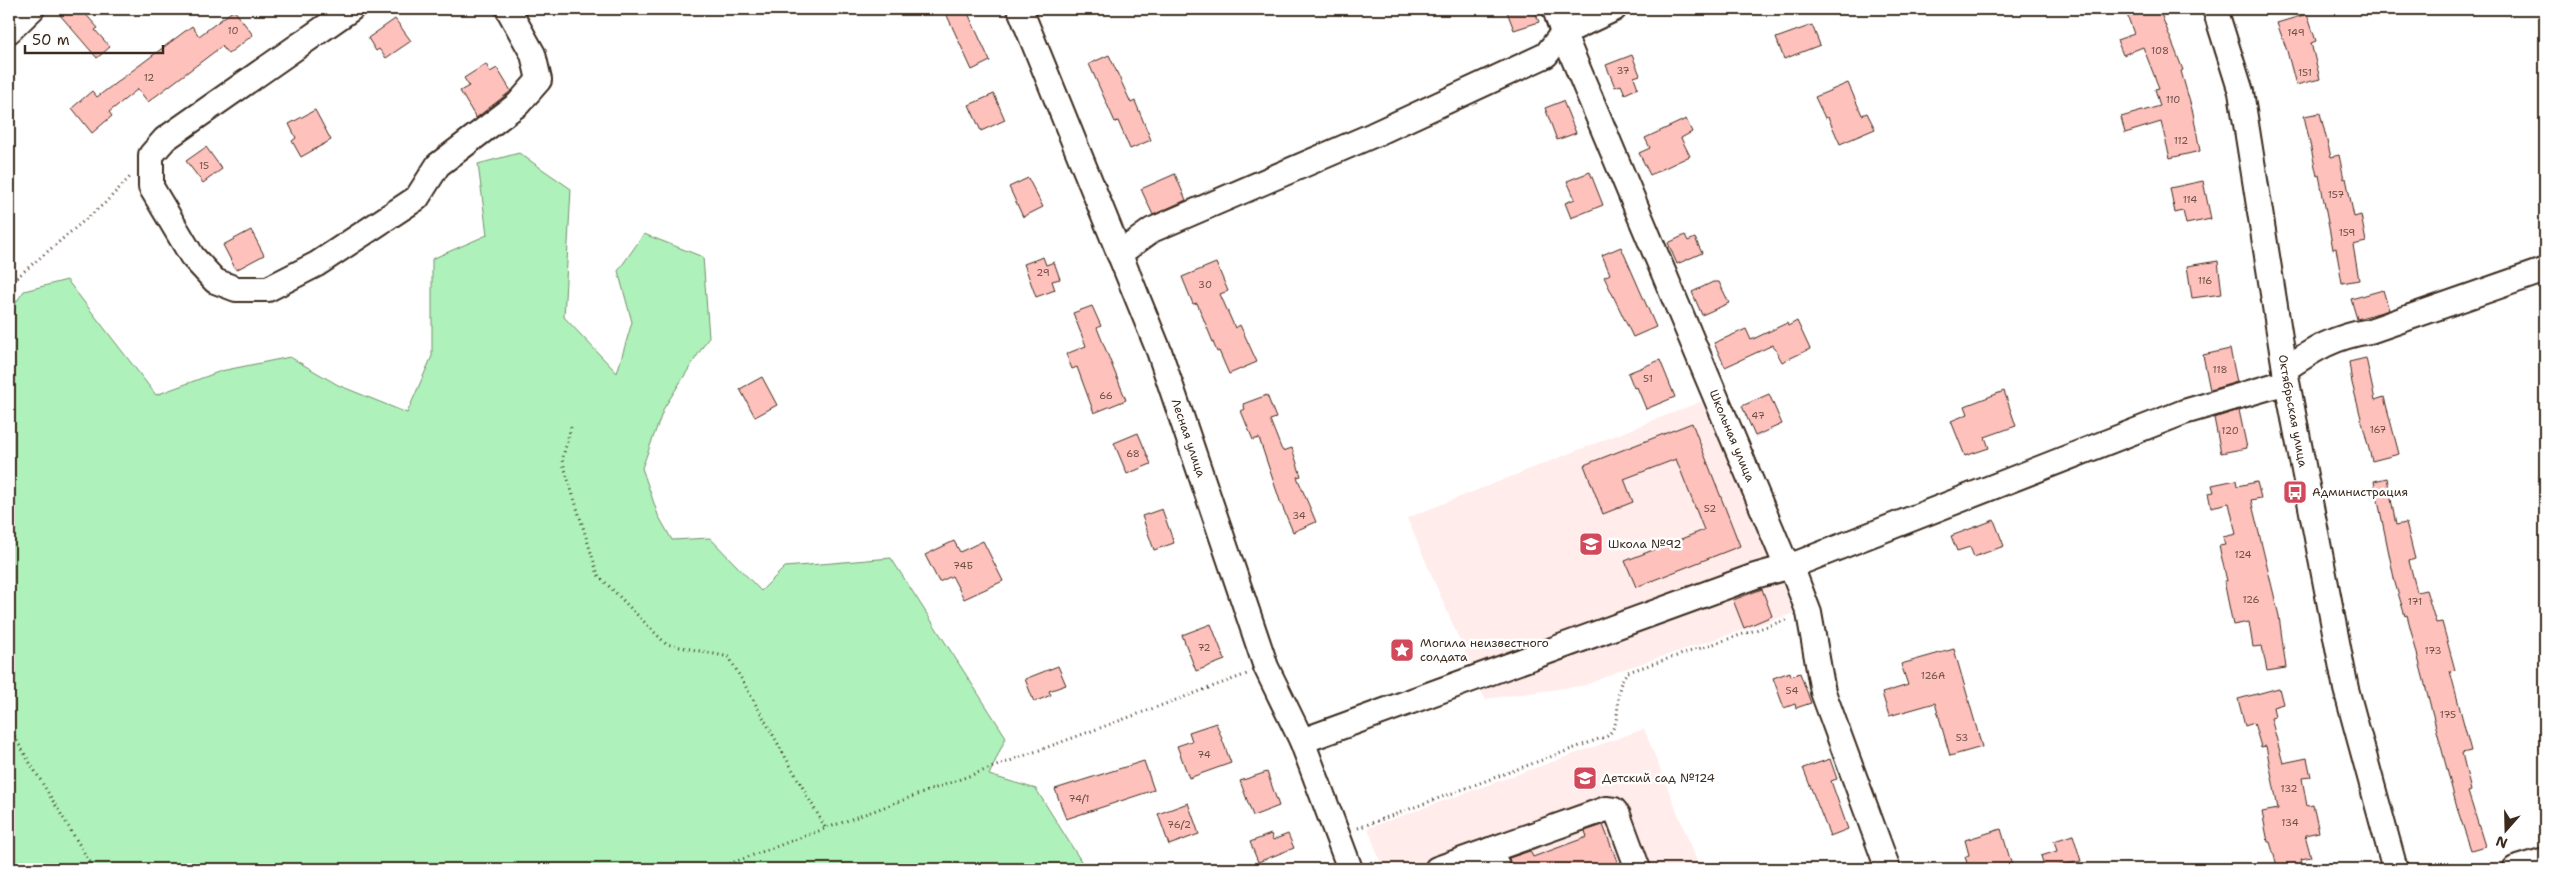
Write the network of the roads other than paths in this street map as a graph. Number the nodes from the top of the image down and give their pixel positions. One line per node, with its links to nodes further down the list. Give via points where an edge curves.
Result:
1 (32, 9): 8 (street)
2 (351, 9): 3 (street, via 165,139 151,155 151,188 192,256 215,281 236,289 268,289 317,264 417,198 438,165 518,104 539,80 533,54)
3 (508, 9)
4 (1020, 9): 10 (street, Лесная улица)
5 (1555, 9): 9 (street, Школьная улица)
6 (1614, 9): 9 (street)
7 (2215, 9): 12 (street, Октябрьская улица, via 2241,92)
8 (9, 31)
9 (1563, 33): 10 (street, via 1546,55 1152,230); 13 (street, Школьная улица, via 1782,554)
10 (1119, 254): 14 (street, Лесная улица, via 1159,351 1266,667)
11 (2545, 270): 12 (street, via 2370,331 2344,335)
12 (2286, 375): 13 (street); 21 (street, Октябрьская улица, via 2346,689)
13 (1791, 566): 14 (street, via 1755,576); 20 (street, Школьная улица, via 1809,613 1823,692)
14 (1302, 741): 17 (street, Лесная улица)
15 (1494, 860): 18 (street); 19 (street, via 1606,808 1618,815)
16 (2545, 860): 22 (street)
17 (1350, 869)
18 (1437, 869)
19 (1638, 869)
20 (1888, 869)
21 (2395, 869)
22 (2515, 869)

